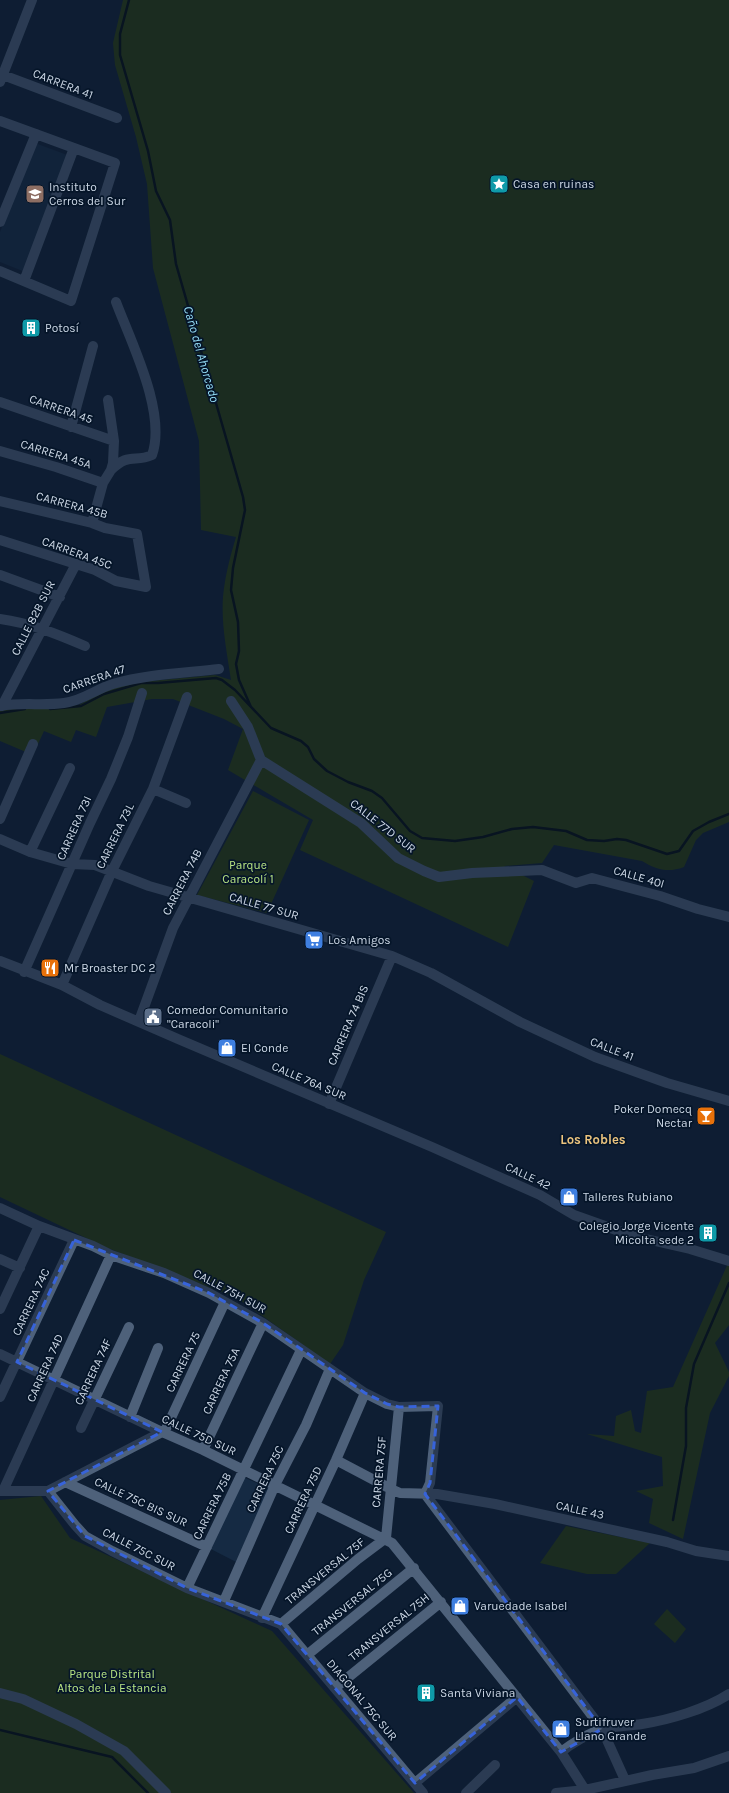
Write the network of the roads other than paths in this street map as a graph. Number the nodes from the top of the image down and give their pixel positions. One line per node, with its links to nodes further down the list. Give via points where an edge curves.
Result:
1 (32, 0): 2 (street)
2 (1, 77): 3 (street, CARRERA 41)
3 (117, 118)
4 (0, 121): 5 (street)
5 (36, 134): 6 (street); 7 (street)
6 (74, 148): 9 (street); 9 (street, via 114,163 71,301)
7 (0, 222)
8 (0, 271): 9 (street)
9 (24, 281)
10 (116, 302): 17 (street, via 151,393 155,447 152,454 146,458 123,460)
11 (93, 346): 14 (street)
12 (108, 400): 15 (street)
13 (0, 402): 14 (street, CARRERA 45)
14 (71, 427): 15 (street, CARRERA 45)
15 (114, 441): 17 (street)
16 (0, 451): 18 (street, CARRERA 45A, via 56,466)
17 (111, 470): 18 (street)
18 (103, 483): 20 (street)
19 (2, 504): 20 (street, CARRERA 45B)
20 (92, 523): 24 (street, CARRERA 45B, via 137,534)
21 (0, 540): 22 (street, CARRERA 45C)
22 (76, 564): 24 (street, CARRERA 45C, via 116,581); 25 (street, CALLE 82B SUR)
23 (0, 575): 25 (street)
24 (146, 587)
25 (60, 597): 27 (street, CALLE 82B SUR)
26 (0, 619): 27 (street)
27 (43, 629): 28 (street); 33 (street, CALLE 82B SUR)
28 (85, 646)
29 (219, 669): 33 (street, CARRERA 47, via 142,677 112,684 76,701)
30 (142, 693): 42 (street, CARRERA 73I, via 128,737)
31 (187, 697): 37 (street, CARRERA 73L)
32 (231, 701): 35 (street, via 248,727)
33 (1, 706)
34 (33, 744): 39 (street)
35 (261, 760): 44 (street, CALLE 77D SUR, via 361,823 398,858 439,877); 45 (street, CARRERA 74B)
36 (70, 768): 41 (street)
37 (153, 789): 38 (street); 43 (street, CARRERA 73L)
38 (186, 803)
39 (0, 819)
40 (0, 840): 41 (street, CALLE 77 SUR)
41 (30, 852): 42 (street, CALLE 77 SUR)
42 (72, 864): 43 (street, CALLE 77 SUR, via 95,865); 49 (street, CARRERA 73I)
43 (112, 870): 45 (street, CALLE 77 SUR, via 149,886); 50 (street, CARRERA 73L)
44 (542, 870): 46 (street, CALLE 40I, via 576,883 592,878)
45 (189, 898): 47 (street, CALLE 77 SUR); 52 (street, CARRERA 74B, via 173,928)
46 (729, 916)
47 (392, 956): 51 (street, CALLE 77 SUR, via 431,973); 54 (street, CARRERA 74 BIS)
48 (0, 961): 49 (street, CALLE 76A SUR)
49 (24, 972): 50 (street, CALLE 76A SUR)
50 (62, 985): 52 (street, CALLE 76A SUR, via 100,1005)
51 (492, 1006): 53 (street, CALLE 41, via 595,1057 667,1083)
52 (139, 1021): 54 (street, CALLE 76A SUR)
53 (729, 1101)
54 (329, 1104): 55 (street, CALLE 76A SUR)
55 (432, 1147): 61 (street, CALLE 42, via 540,1195 574,1215 633,1236)
56 (0, 1208): 57 (street, CALLE 75H SUR)
57 (39, 1226): 58 (street, CALLE 75H SUR); 62 (street)
58 (74, 1240): 59 (street, CALLE 75H SUR); 70 (street, CARRERA 74C)
59 (111, 1255): 63 (street, CALLE 75H SUR, via 164,1273); 72 (street, CARRERA 74D)
60 (0, 1259): 62 (street)
61 (729, 1261)
62 (20, 1268): 64 (street)
63 (225, 1302): 65 (street, CALLE 75H SUR); 79 (street, CARRERA 75)
64 (1, 1304)
65 (263, 1323): 68 (street, CALLE 75H SUR); 80 (street, CARRERA 75A)
66 (129, 1327): 75 (street, CARRERA 74F)
67 (158, 1348): 77 (street)
68 (301, 1350): 71 (street, CALLE 75H SUR); 82 (street, CARRERA 75B)
69 (0, 1354): 70 (street, CALLE 75D SUR)
70 (18, 1362): 72 (street, CALLE 75D SUR); 74 (street, CARRERA 74C)
71 (330, 1369): 73 (street, CALLE 75H SUR); 84 (street, CARRERA 75C, via 306,1425)
72 (53, 1379): 75 (street, CALLE 75D SUR); 86 (street, CARRERA 74D)
73 (365, 1393): 76 (street, CALLE 75H SUR); 81 (street, CARRERA 75D)
74 (0, 1398)
75 (94, 1400): 77 (street, CALLE 75D SUR); 78 (street, CARRERA 74F)
76 (399, 1407): 85 (street, CARRERA 75F); 88 (street, CALLE 75H SUR, via 438,1406 430,1483)
77 (130, 1417): 79 (street, CALLE 75D SUR)
78 (81, 1428)
79 (163, 1432): 80 (street, CALLE 75D SUR); 83 (street)
80 (203, 1450): 82 (street, CALLE 75D SUR)
81 (336, 1460): 85 (street, CALLE 43); 89 (street, CARRERA 75D)
82 (243, 1470): 84 (street, CALLE 75D SUR); 91 (street, CARRERA 75B)
83 (65, 1482): 87 (street); 91 (street, CALLE 75C BIS SUR)
84 (275, 1485): 89 (street, CALLE 75D SUR); 95 (street, CARRERA 75C)
85 (391, 1489): 88 (street, CALLE 43); 90 (street, CARRERA 75F)
86 (2, 1491): 87 (street)
87 (48, 1491): 94 (street, CALLE 75C SUR, via 85,1536)
88 (425, 1494): 92 (street, CALLE 43, via 495,1504 667,1542 696,1551); 104 (street)
89 (315, 1504): 90 (street, CALLE 75D SUR); 97 (street, CARRERA 75D)
90 (386, 1538): 93 (street, CALLE 75D SUR); 98 (street, TRANSVERSAL 75F)
91 (207, 1547): 94 (street, CARRERA 75B)
92 (729, 1556)
93 (414, 1568): 96 (street, CALLE 75D SUR); 99 (street, TRANSVERSAL 75G)
94 (187, 1588): 95 (street, CALLE 75C SUR)
95 (224, 1601): 97 (street, CALLE 75C SUR)
96 (441, 1602): 100 (street, TRANSVERSAL 75H); 103 (street, CALLE 75D SUR)
97 (262, 1618): 98 (street, CALLE 75C SUR)
98 (280, 1624): 99 (street, DIAGONAL 75C SUR)
99 (307, 1655): 100 (street, DIAGONAL 75C SUR)
100 (335, 1688): 109 (street, DIAGONAL 75C SUR)
101 (0, 1693): 111 (street, via 23,1699 76,1724 124,1751)
102 (729, 1694): 104 (street, via 719,1701 679,1715 643,1724)
103 (517, 1697): 105 (street, CALLE 75D SUR); 109 (street)
104 (602, 1729): 105 (street); 108 (street)
105 (561, 1752): 110 (street, CALLE 75D SUR)
106 (729, 1756): 108 (street, via 694,1768)
107 (495, 1765): 113 (street)
108 (625, 1780): 110 (street)
109 (415, 1783): 112 (street, DIAGONAL 75C SUR)
110 (586, 1791): 114 (street)
111 (166, 1793)
112 (423, 1793)
113 (466, 1793)
114 (563, 1793)

